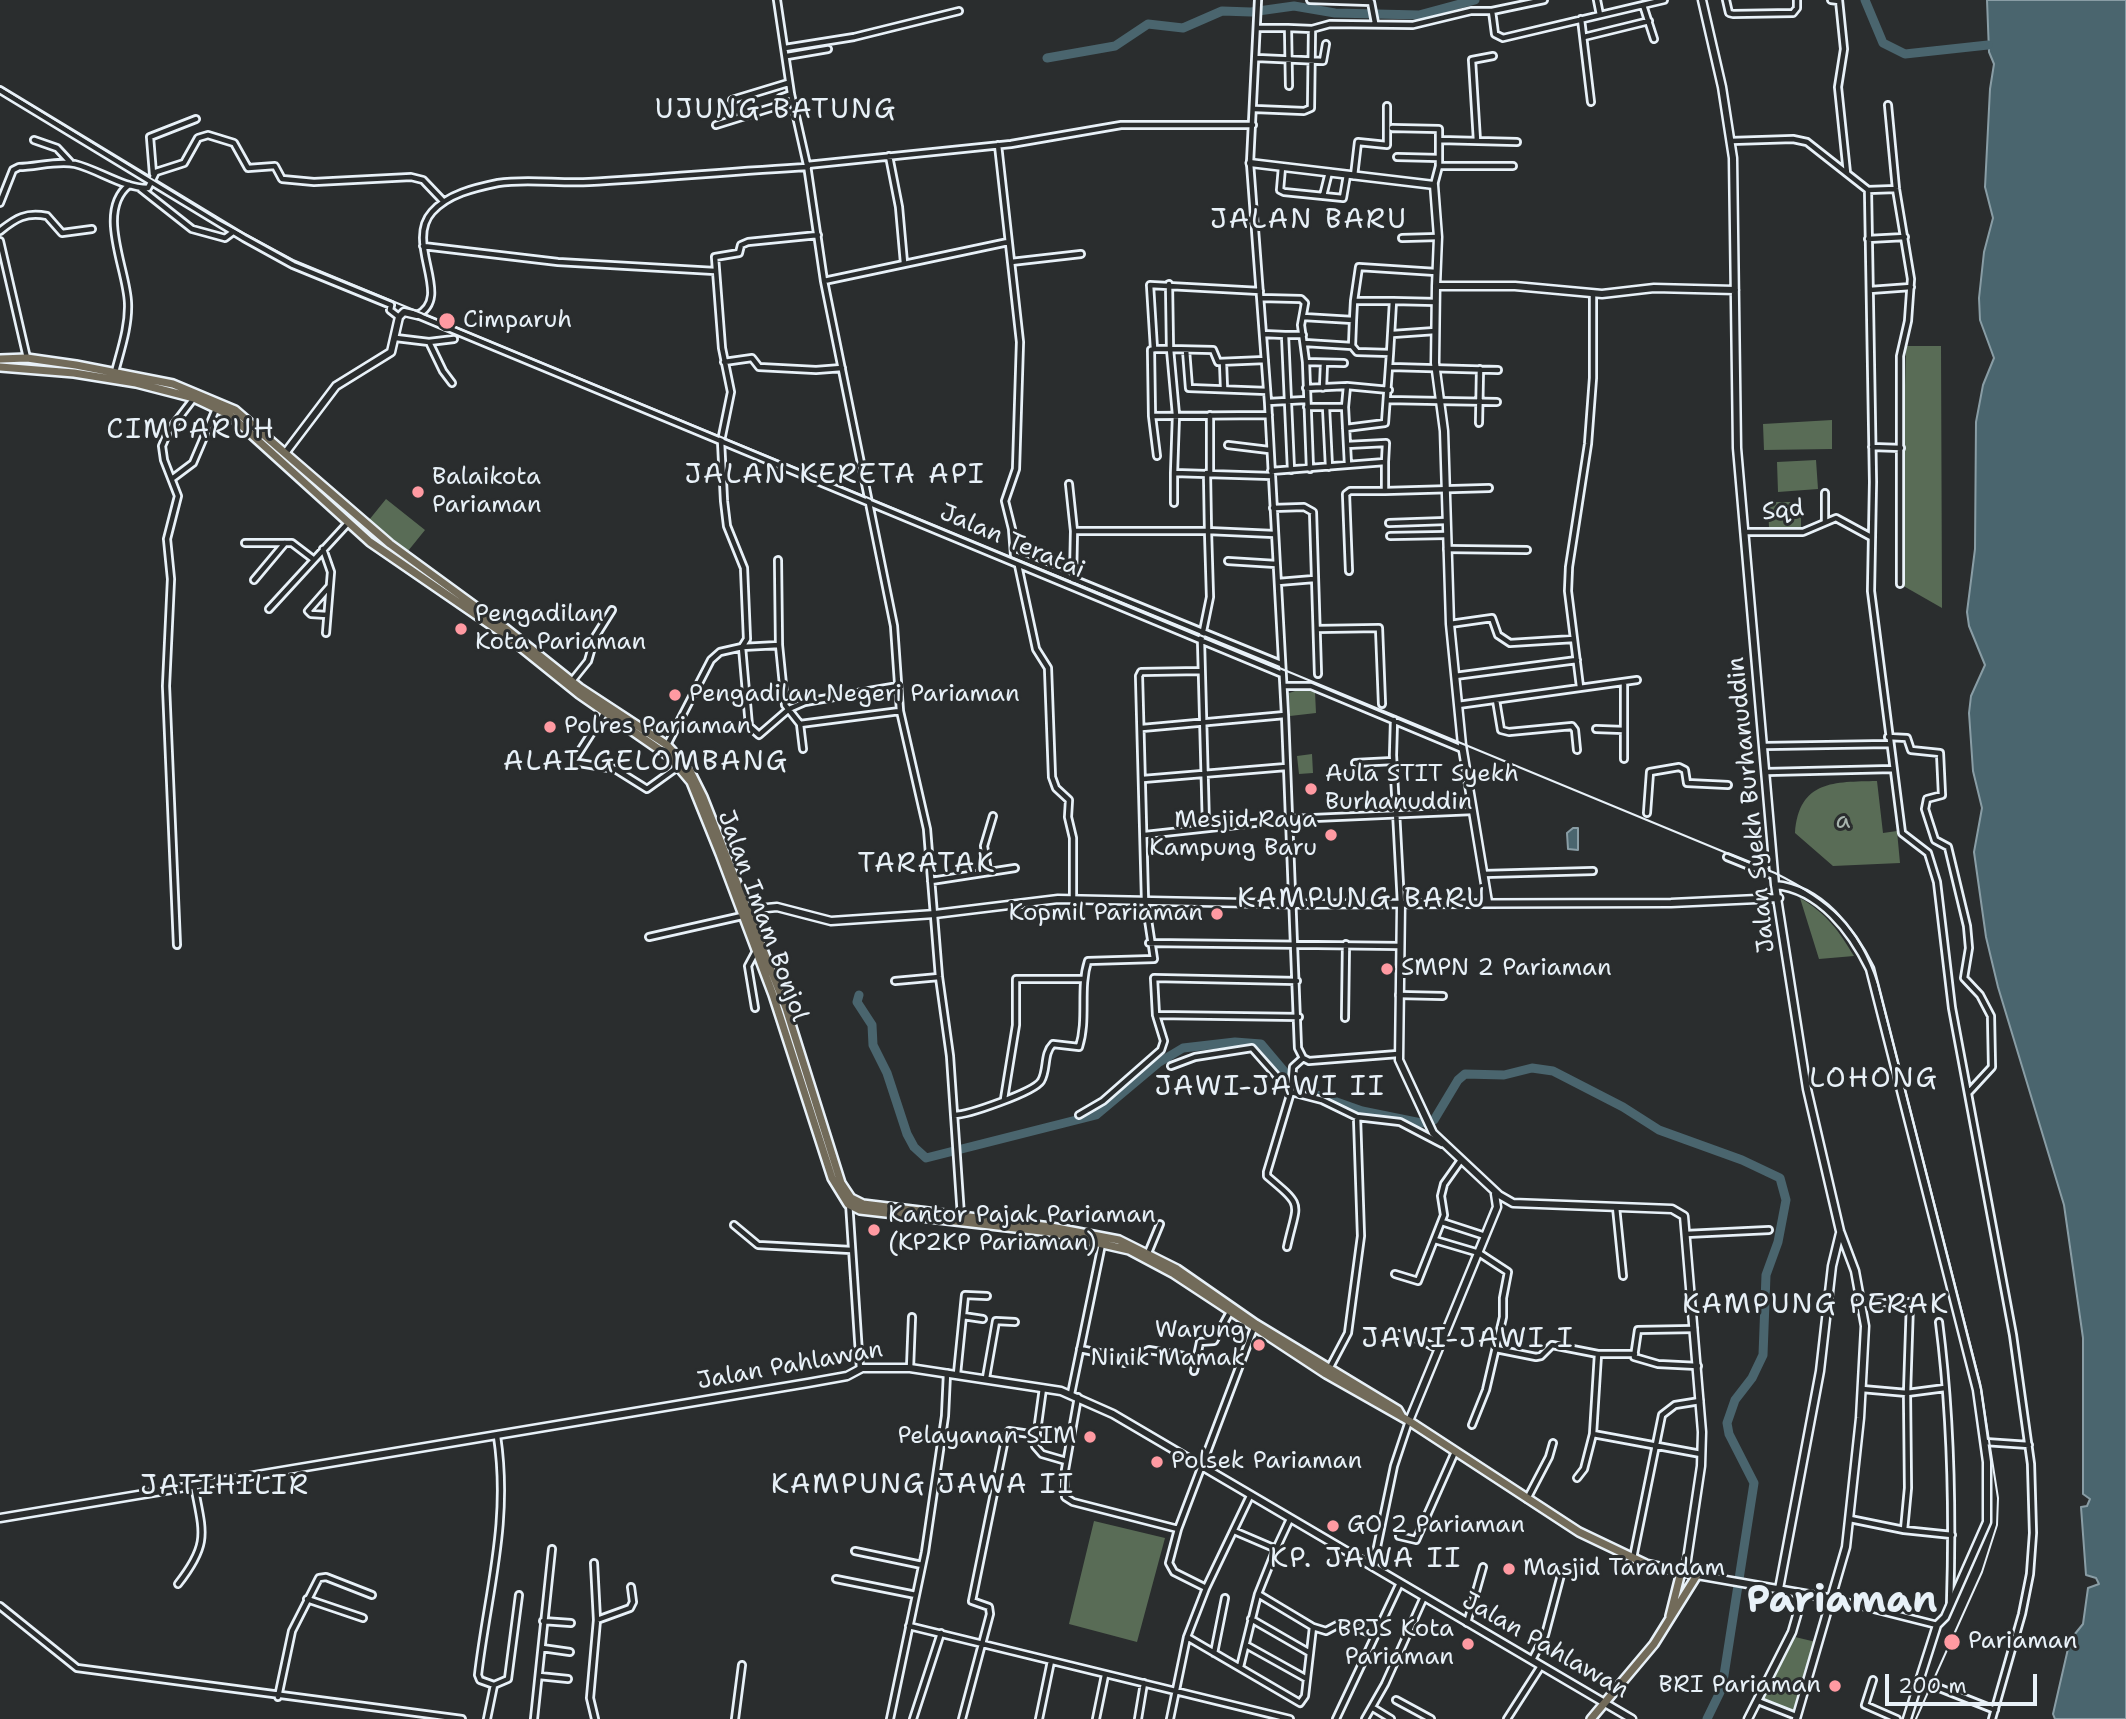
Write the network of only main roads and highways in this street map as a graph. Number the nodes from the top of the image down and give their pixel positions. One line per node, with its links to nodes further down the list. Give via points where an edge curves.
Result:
1 (0, 359): 3 (main road, via 27,358)
2 (0, 368): 3 (main road)
3 (75, 369): 4 (main road, via 194,398); 4 (main road, via 115,372 183,387)
4 (233, 413): 5 (main road, Jalan Imam Bonjol); 6 (main road, Jalan Imam Bonjol)
5 (318, 481): 6 (main road); 7 (main road, Jalan Imam Bonjol)
6 (311, 487): 8 (main road, Jalan Imam Bonjol)
7 (377, 533): 8 (main road); 9 (main road, Jalan Imam Bonjol)
8 (370, 542): 10 (main road, Jalan Imam Bonjol)
9 (390, 544): 10 (main road); 11 (main road, Jalan Imam Bonjol)
10 (383, 552): 11 (main road, Jalan Imam Bonjol)
11 (458, 597): 12 (main road, Jalan Imam Bonjol)
12 (548, 666): 13 (main road, Jalan Imam Bonjol); 13 (main road, Jalan Imam Bonjol, via 605,712)
13 (641, 731): 14 (main road, Jalan Imam Bonjol, via 679,766); 14 (main road, Jalan Imam Bonjol, via 667,745 694,777)
14 (709, 819): 15 (main road, Jalan Imam Bonjol)
15 (743, 912): 16 (main road, Jalan Imam Bonjol); 17 (main road, Jalan Imam Bonjol)
16 (786, 1008): 17 (main road); 18 (main road, Jalan Imam Bonjol)
17 (778, 1011): 18 (main road, Jalan Imam Bonjol)
18 (811, 1099): 19 (main road, Jalan Imam Bonjol, via 850,1202)
19 (920, 1215): 20 (main road); 20 (main road)
20 (1051, 1230): 21 (main road, via 1146,1258); 21 (main road, via 1103,1236 1148,1254)
21 (1211, 1296): 22 (main road); 22 (main road, via 1254,1328)
22 (1327, 1371): 23 (main road, via 1398,1410 1579,1532 1633,1558)
23 (1683, 1573): 24 (main road); 24 (main road, via 1697,1575)
24 (1667, 1626): 25 (main road)
25 (1591, 1719)

